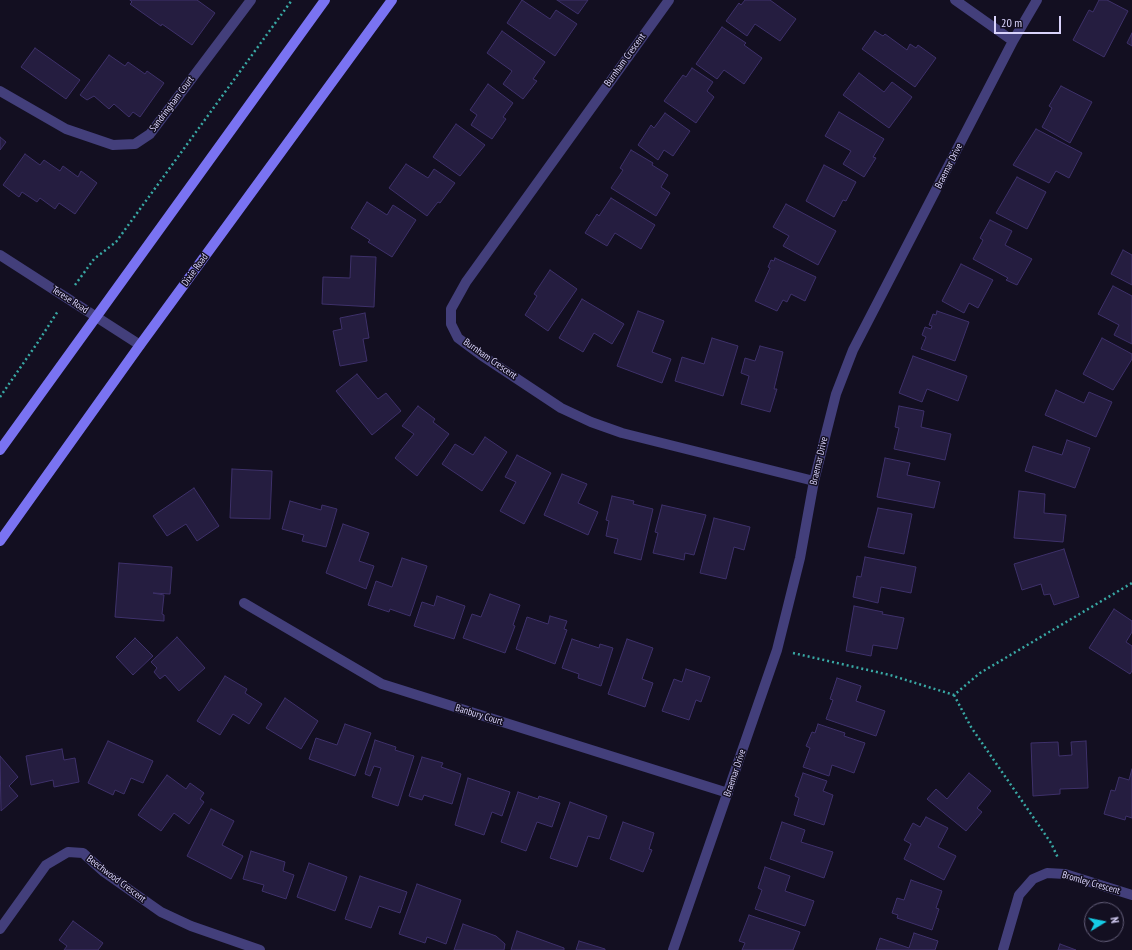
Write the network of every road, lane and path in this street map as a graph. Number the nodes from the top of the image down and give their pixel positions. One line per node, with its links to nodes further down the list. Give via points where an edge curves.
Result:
1 (251, 0): 9 (street, Sandringham Court, via 150,134 135,144 113,145 66,129)
2 (292, 0): 11 (path, via 116,242 94,259)
3 (326, 0): 12 (main road)
4 (392, 0): 13 (main road, Dixie Road)
5 (669, 0): 16 (street, Burnham Crescent, via 466,282 451,309 452,324 458,338 481,355 561,408 591,422 622,433)
6 (955, 0): 8 (street)
7 (1037, 0): 8 (street, Braemar Drive)
8 (1013, 41): 16 (street, Braemar Drive, via 853,350 836,394)
9 (0, 91)
10 (0, 255): 11 (street, Terese Road)
11 (66, 297): 12 (street, Terese Road); 14 (path)
12 (96, 316): 13 (street, Terese Road); 15 (main road)
13 (140, 346): 17 (main road, Dixie Road)
14 (0, 397)
15 (0, 450)
16 (814, 481): 20 (street, Braemar Drive, via 800,558)
17 (0, 542)
18 (1132, 583): 21 (path, via 980,672)
19 (244, 603): 22 (street, Banbury Court, via 382,684)
20 (777, 650): 21 (path, via 890,675); 22 (street, Braemar Drive)
21 (954, 695): 23 (path, via 971,727 1051,843)
22 (728, 793): 27 (street, Braemar Drive)
23 (1065, 874): 24 (street, Bromley Crescent); 28 (street, Bromley Crescent, via 1046,873 1033,879 1019,895)
24 (1132, 895)
25 (0, 929): 26 (street, Beechwood Crescent, via 46,865 68,852 83,853 104,872 161,912 191,926)
26 (260, 950)
27 (673, 950)
28 (1003, 950)

